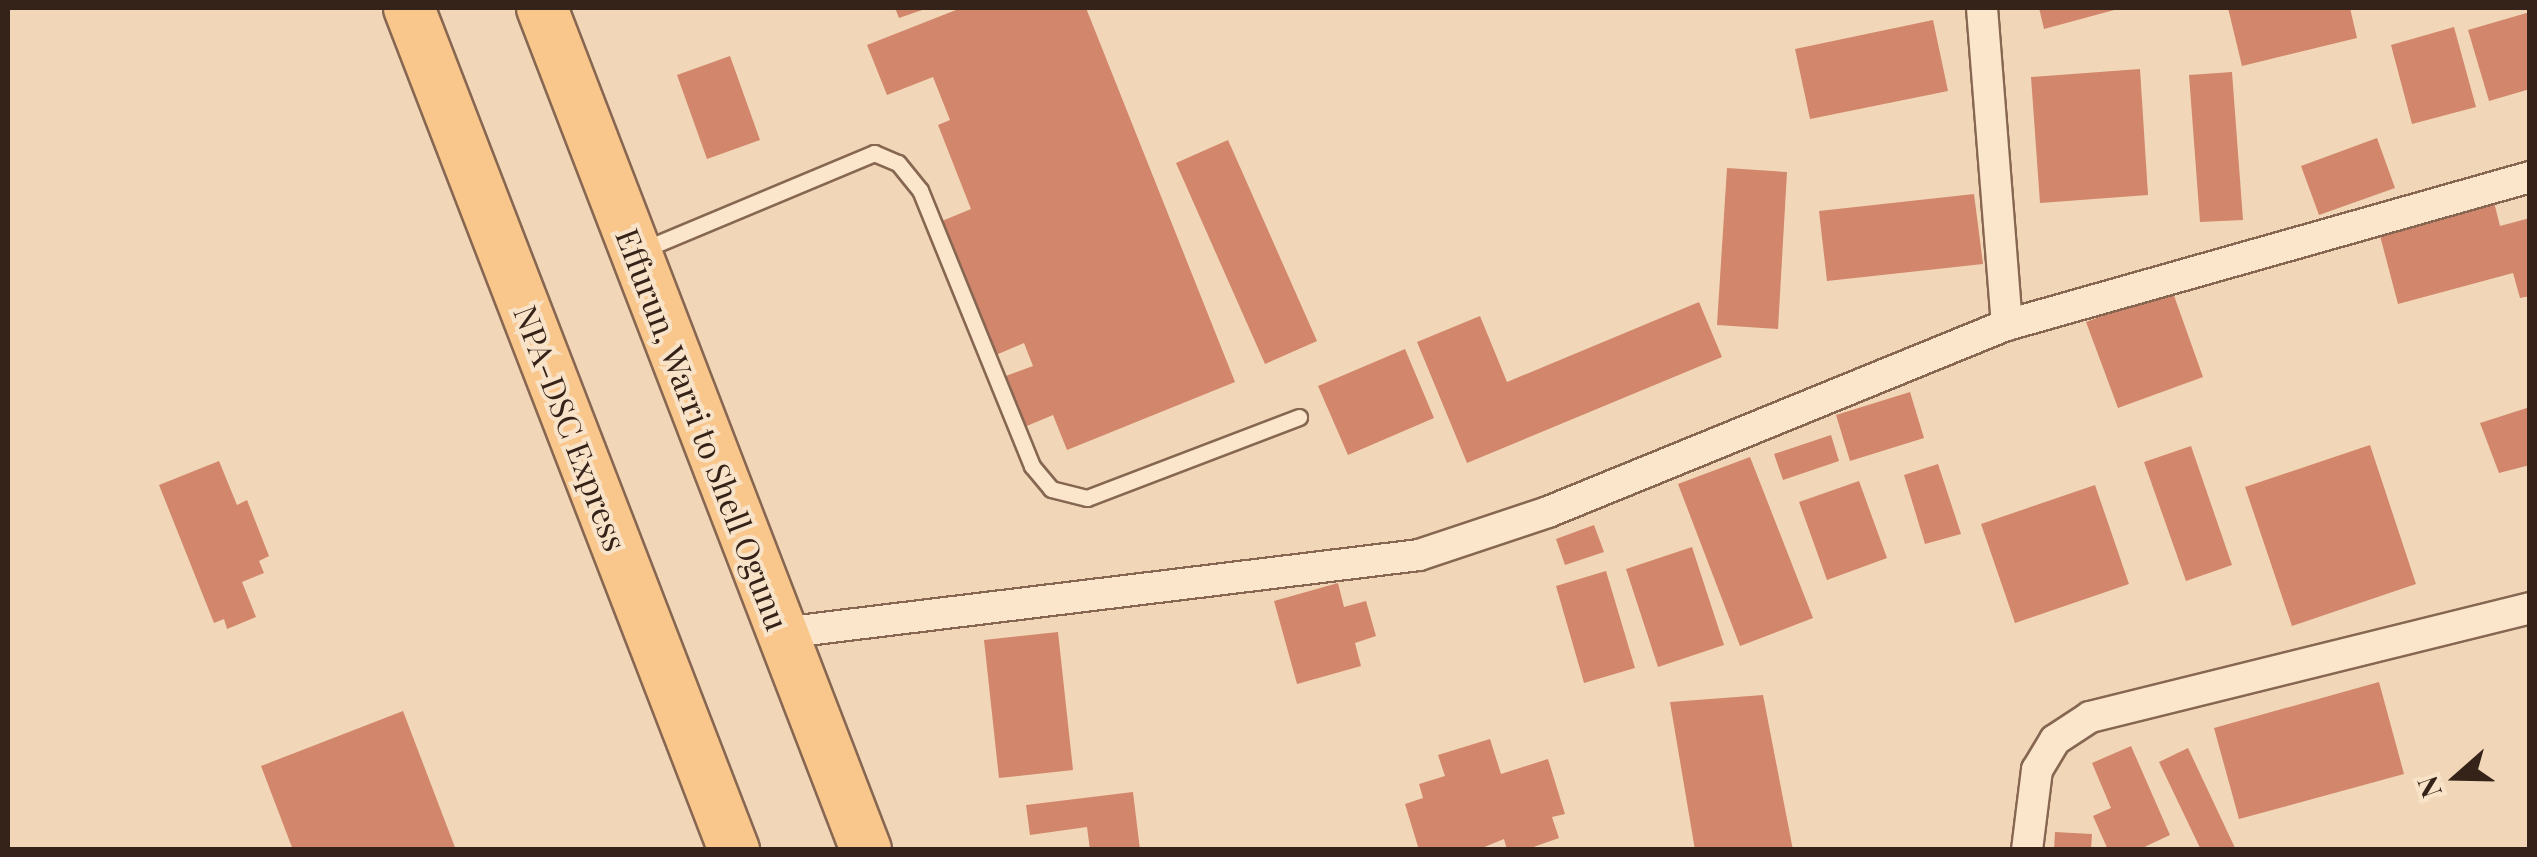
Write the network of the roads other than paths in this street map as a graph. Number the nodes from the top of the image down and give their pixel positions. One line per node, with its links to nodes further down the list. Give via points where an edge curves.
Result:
1 (408, 8): 10 (main road, NPA-DSC Express)
2 (542, 8): 5 (main road, Effurun, Warri to Shell Ogunu)
3 (1982, 8): 6 (street)
4 (2530, 177): 6 (street)
5 (636, 253): 7 (lane, via 874,154 898,164 920,190 1032,466 1050,489 1088,498); 9 (main road, Effurun, Warri to Shell Ogunu)
6 (2008, 325): 9 (street, via 1548,512 1420,556)
7 (1299, 417)
8 (2530, 608): 12 (street, via 2090,718 2055,740 2037,770)
9 (782, 634): 11 (main road, Effurun, Warri to Shell Ogunu)
10 (734, 850)
11 (866, 850)
12 (2028, 850)

